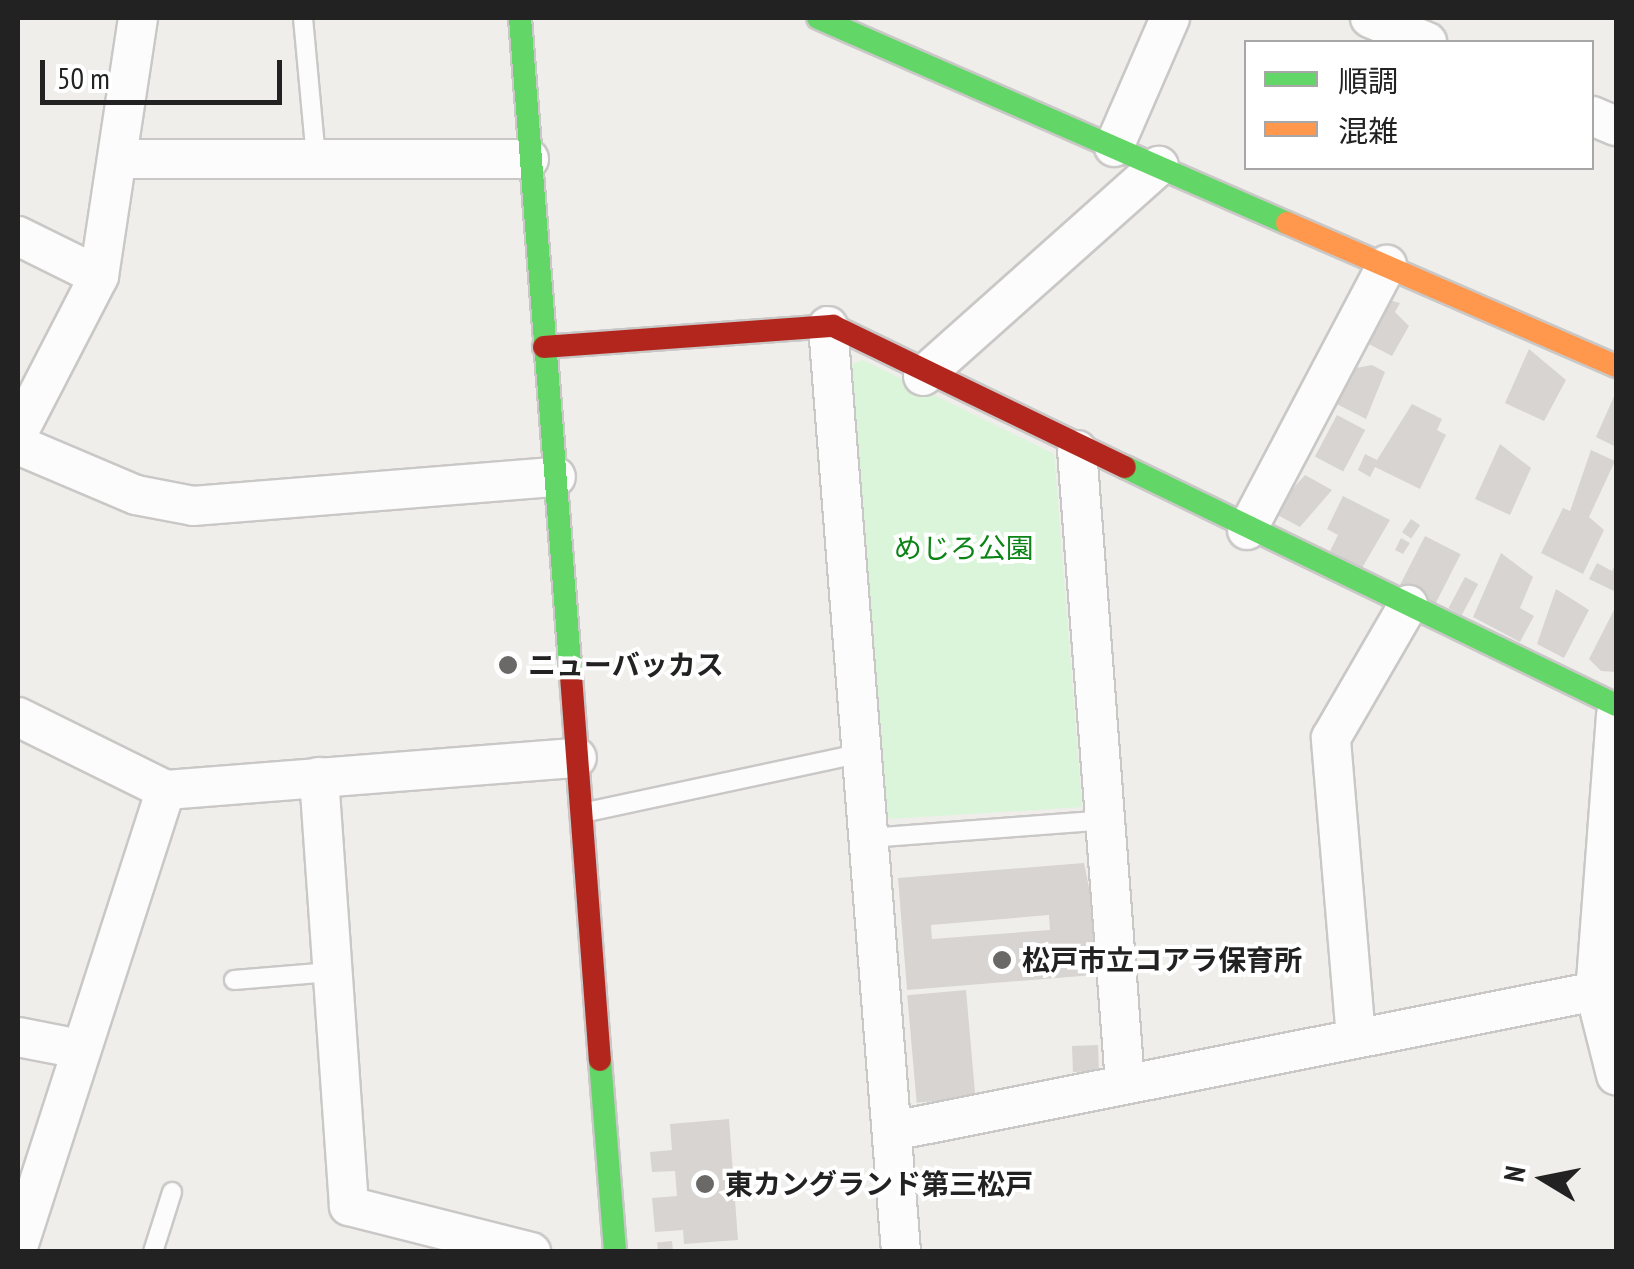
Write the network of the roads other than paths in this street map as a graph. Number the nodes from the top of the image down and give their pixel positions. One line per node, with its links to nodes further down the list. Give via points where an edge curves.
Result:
1 (136, 18): 11 (street)
2 (304, 18): 9 (lane)
3 (520, 18): 10 (street)
4 (818, 18): 8 (street)
5 (1170, 18): 8 (street)
6 (1370, 18): 7 (street)
7 (1423, 40)
8 (1114, 147): 12 (street)
9 (316, 159): 10 (street); 11 (street)
10 (530, 159): 17 (street)
11 (118, 160): 15 (street)
12 (1159, 166): 14 (street); 19 (street)
13 (18, 236): 15 (street)
14 (1387, 265): 18 (street); 24 (street)
15 (99, 276): 20 (street)
16 (828, 326): 17 (street); 19 (street); 29 (street)
17 (544, 347): 23 (street)
18 (1616, 366)
19 (922, 376): 22 (street)
20 (18, 434)
21 (18, 445): 23 (street, via 136,494 193,506)
22 (1077, 450): 24 (street); 34 (street)
23 (556, 478): 30 (street)
24 (1247, 530): 25 (street)
25 (1408, 605): 26 (street); 40 (street, via 1331,738)
26 (1616, 705)
27 (1616, 715): 38 (street)
28 (18, 717): 32 (street)
29 (862, 753): 33 (lane); 35 (street)
30 (577, 758): 31 (street); 33 (street)
31 (319, 777): 32 (street); 36 (street)
32 (166, 790): 41 (street)
33 (582, 813): 49 (street)
34 (1105, 820): 35 (lane); 43 (street)
35 (868, 838): 44 (street)
36 (331, 972): 37 (lane); 48 (street, via 348,1206)
37 (234, 980)
38 (1606, 990): 40 (street); 42 (street)
39 (18, 1037): 41 (street)
40 (1356, 1038): 43 (street)
41 (79, 1048): 46 (street)
42 (1616, 1074)
43 (1124, 1083): 44 (street)
44 (893, 1131): 50 (street)
45 (172, 1192): 47 (lane)
46 (18, 1247)
47 (153, 1252)
48 (531, 1252)
49 (614, 1252)
50 (901, 1252)

